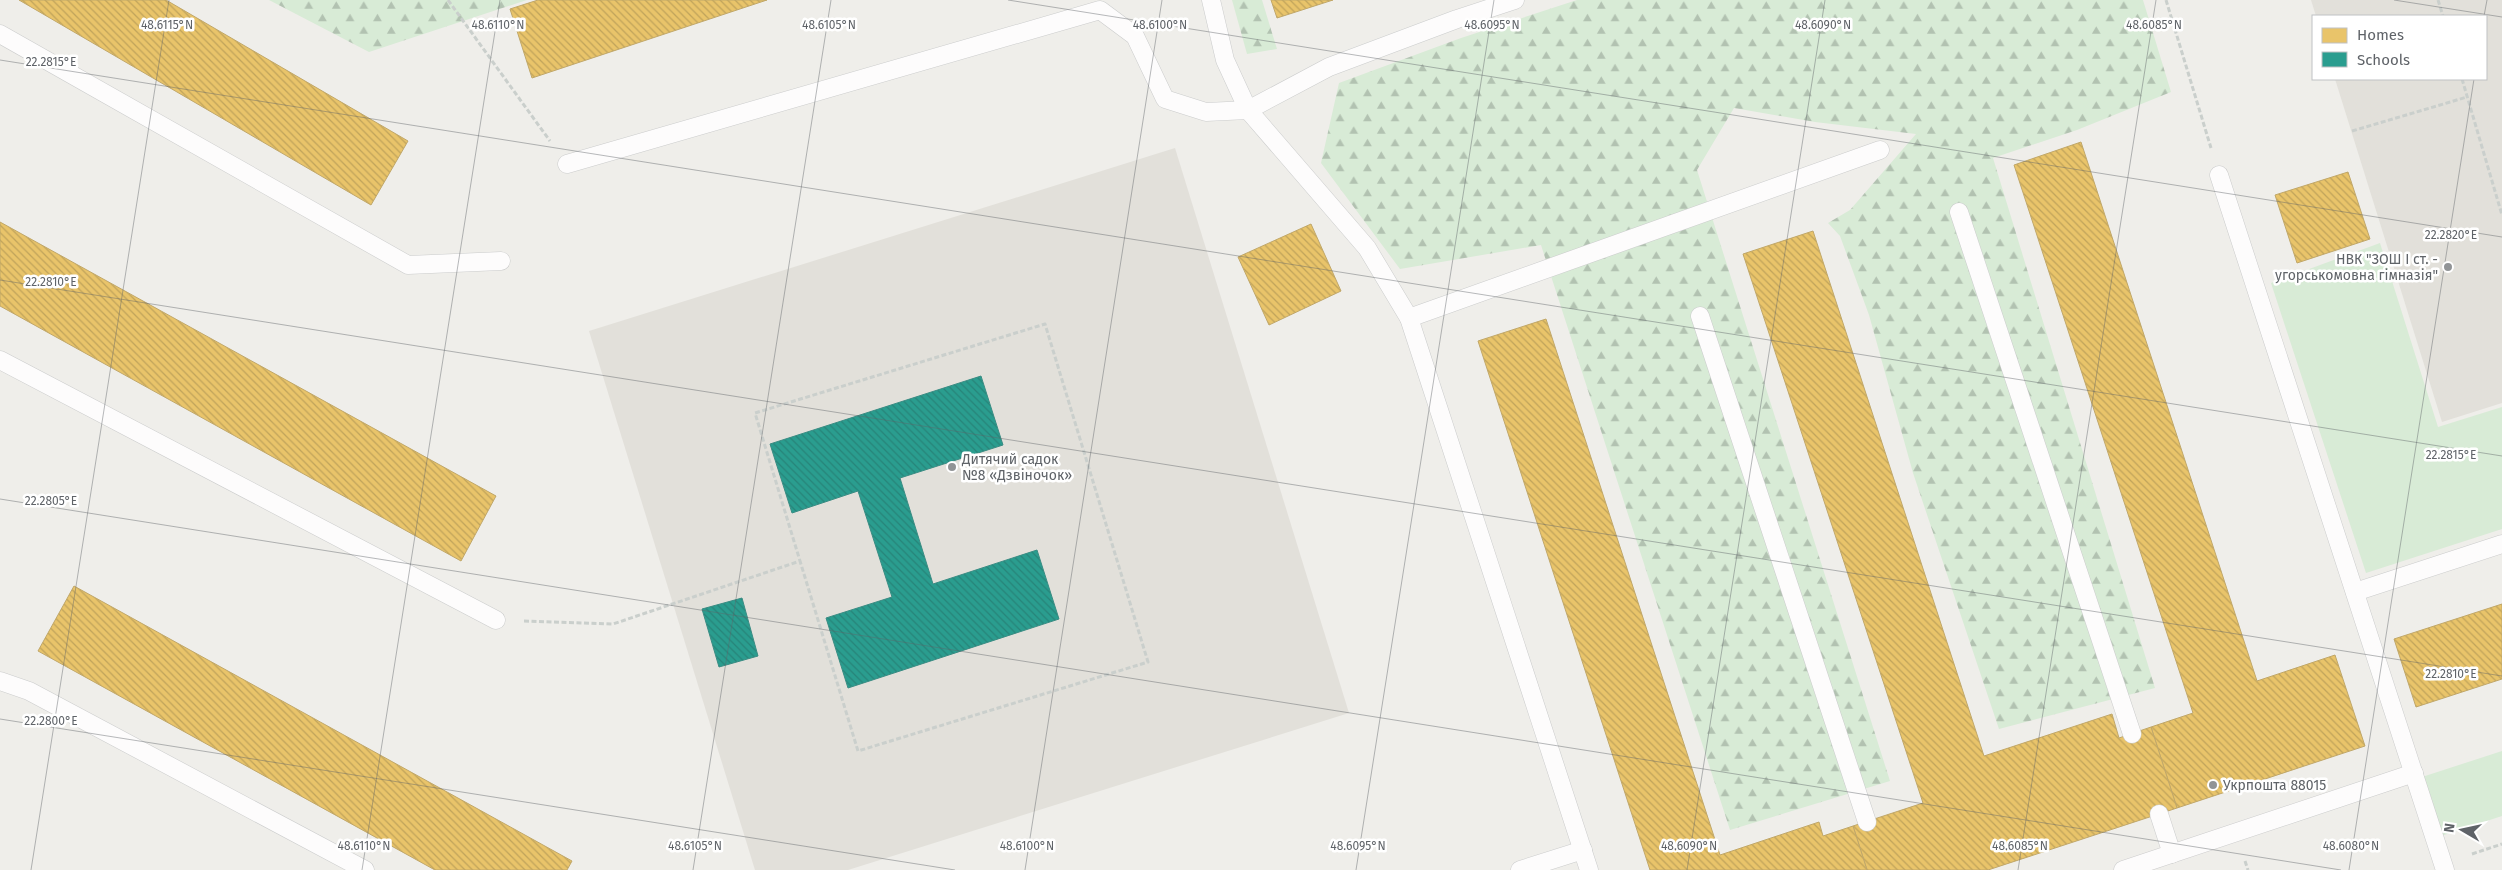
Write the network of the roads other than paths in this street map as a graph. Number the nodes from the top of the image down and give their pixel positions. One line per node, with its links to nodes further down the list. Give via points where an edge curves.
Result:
1 (1211, 0): 4 (lane, via 1225,60)
2 (1515, 0): 4 (lane, via 1329,67)
3 (0, 34): 9 (lane, via 408,265)
4 (1248, 110): 6 (lane, via 1206,112 1165,99 1136,36 1100,10); 11 (lane, via 1367,248)
5 (1880, 150): 11 (lane)
6 (567, 164)
7 (2219, 175): 14 (lane)
8 (1959, 212): 17 (lane)
9 (501, 261)
10 (1700, 316): 20 (lane)
11 (1409, 318): 21 (lane)
12 (0, 360): 15 (lane)
13 (2502, 544): 14 (lane)
14 (2355, 592): 18 (lane)
15 (496, 620)
16 (0, 681): 23 (lane, via 29,691)
17 (2132, 734)
18 (2414, 773): 22 (lane); 27 (lane)
19 (2159, 814): 22 (lane)
20 (1867, 822)
21 (1583, 850): 24 (lane); 25 (lane)
22 (2172, 854): 26 (lane)
23 (364, 870)
24 (1520, 870)
25 (1589, 870)
26 (2122, 870)
27 (2445, 870)

